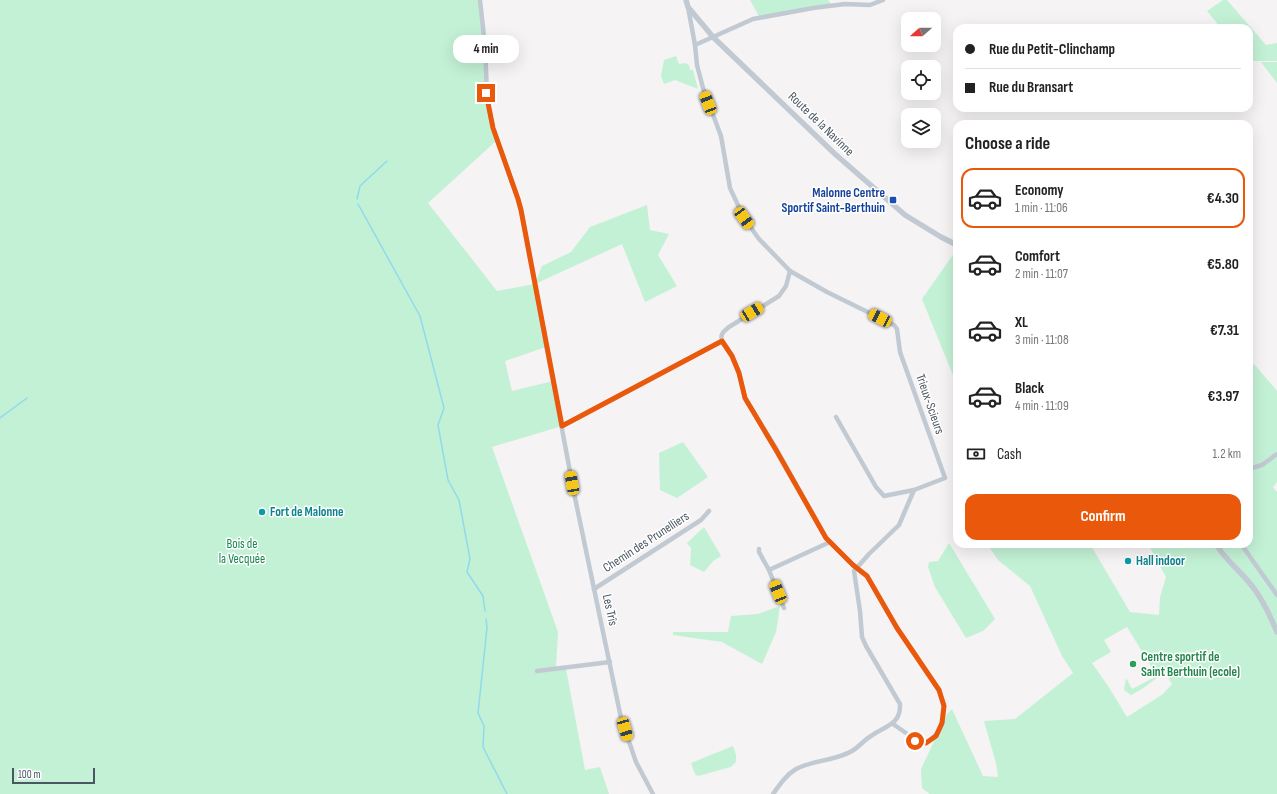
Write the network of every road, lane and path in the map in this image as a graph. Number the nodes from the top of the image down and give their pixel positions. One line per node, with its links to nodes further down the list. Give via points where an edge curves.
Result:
1 (480, 0): 11 (street, Les Trîs, via 489,109 493,128 518,199)
2 (686, 0): 4 (street, Route de la Navinne)
3 (883, 0): 5 (street, via 870,5 845,4 753,19)
4 (688, 7): 5 (street, Route de la Navinne); 6 (street)
5 (713, 37): 6 (street); 7 (street, Route de la Navinne, via 830,149 905,215)
6 (695, 45): 8 (street, via 701,81 721,136 730,188 735,200 759,239)
7 (953, 243)
8 (790, 271): 9 (street, via 786,286 779,296 729,327 722,333); 14 (street, Trieux-Scieurs, via 894,325 897,329 900,352 945,478)
9 (722, 341): 11 (street); 16 (street, via 739,373 745,398)
10 (836, 417): 14 (street, via 876,487 884,496)
11 (562, 426): 22 (street, Les Trîs)
12 (1277, 454): 13 (street, via 1262,465)
13 (1253, 468)
14 (914, 490): 20 (street, via 899,525)
15 (709, 512): 22 (street, Chemin des Prunelliers, via 701,520)
16 (830, 542): 20 (street); 21 (street)
17 (1218, 548): 25 (street, via 1252,585 1266,606)
18 (1244, 548): 23 (street)
19 (759, 549): 21 (street)
20 (857, 568): 28 (street, via 854,572 861,634 900,704 900,711); 28 (street, via 870,580 897,628 939,690 944,706 939,731 926,743 915,741)
21 (769, 570): 24 (street)
22 (594, 589): 26 (street, Les Trîs)
23 (1277, 594)
24 (784, 608)
25 (1277, 632)
26 (610, 662): 27 (street); 29 (street, Les Trîs, via 628,740)
27 (537, 670)
28 (893, 724): 30 (street, via 871,736 852,751 797,769 785,777)
29 (653, 794)
30 (774, 794)

